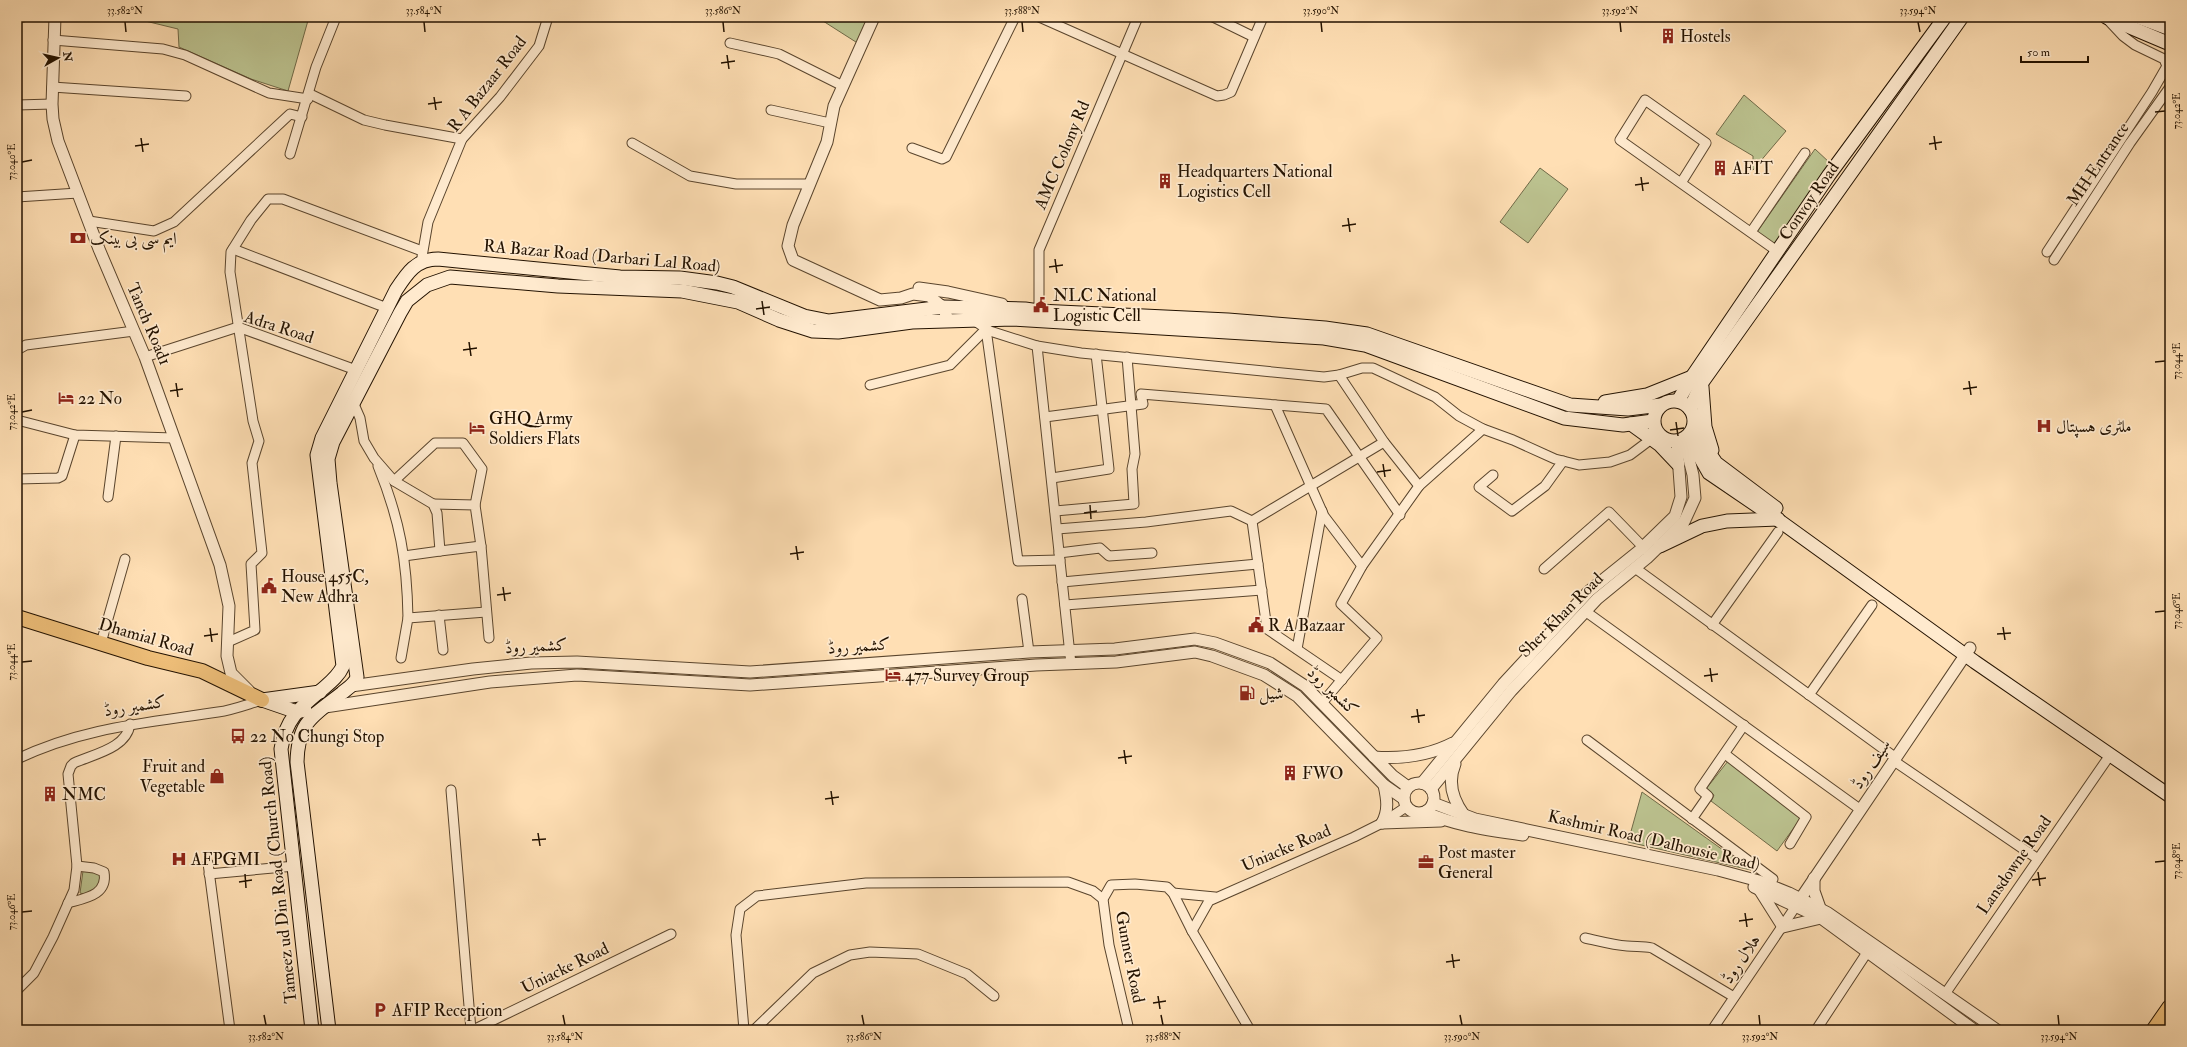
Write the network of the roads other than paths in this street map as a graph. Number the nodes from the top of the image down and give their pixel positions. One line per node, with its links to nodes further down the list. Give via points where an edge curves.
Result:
1 (17, 17): 2 (street)
2 (24, 17)
3 (55, 17): 18 (street, Tanch Road1)
4 (336, 17): 26 (street, via 316,67)
5 (548, 17): 32 (street, R A Bazaar Road, via 539,46 500,97)
6 (874, 17): 22 (street)
7 (1015, 17): 34 (street, via 946,157 942,159)
8 (1039, 17): 21 (street)
9 (1138, 17): 21 (street, AMC Colony Rd)
10 (1213, 17): 17 (street)
11 (1263, 17): 17 (street)
12 (1945, 17): 44 (main road, Convoy Road, via 1829,175)
13 (1962, 17): 65 (main road, Convoy Road)
14 (2106, 17): 20 (main road); 45 (street, via 2123,36 2146,52 2164,59 2167,66)
15 (2145, 18): 16 (main road)
16 (2170, 29)
17 (1254, 37): 21 (street, via 1231,92 1217,96)
18 (53, 40): 24 (street, Tanch Road1); 26 (street, via 162,49 185,55 269,93)
19 (730, 43): 22 (street, via 779,54)
20 (2170, 44)
21 (1122, 54): 52 (street, AMC Colony Rd, via 1039,250)
22 (843, 86): 31 (street)
23 (2170, 87): 47 (street, MH Entrance)
24 (52, 88): 25 (street); 27 (street, Tanch Road1)
25 (186, 96)
26 (309, 96): 30 (street); 32 (street, via 364,120)
27 (52, 104): 28 (street); 39 (street, Tanch Road1, via 58,141)
28 (17, 105)
29 (771, 110): 31 (street)
30 (302, 117): 36 (street); 41 (street, via 290,114 174,222 163,228 146,230)
31 (830, 123): 38 (street, via 827,142)
32 (462, 139): 46 (street, R A Bazaar Road, via 428,222)
33 (632, 143): 38 (street, via 690,176 736,184)
34 (912, 148)
35 (1805, 153): 42 (street)
36 (290, 154)
37 (1681, 183): 37 (street, via 1620,140 1645,100 1706,143); 42 (street)
38 (810, 184): 48 (street, via 793,225 788,246 793,260)
39 (78, 193): 40 (street); 41 (street, Tanch Road1)
40 (17, 197)
41 (89, 221): 57 (street, Tanch Road1)
42 (1751, 232): 44 (street)
43 (233, 249): 46 (street, via 251,220 268,200 283,199); 50 (street); 55 (street, via 230,272)
44 (1777, 251): 65 (main road, Convoy Road)
45 (2047, 252)
46 (422, 257): 49 (main road, RA Bazar Road (Darbari Lal Road), via 620,277 688,279 733,287 804,316 829,321); 50 (main road, via 407,273)
47 (2054, 260)
48 (874, 297): 49 (street, via 891,300 923,294); 51 (street, via 915,287)
49 (943, 306): 51 (main road, RA Bazar Road (Darbari Lal Road)); 53 (street)
50 (387, 308): 63 (main road)
51 (1025, 309): 52 (main road, RA Bazar Road (Darbari Lal Road))
52 (1040, 311): 70 (main road, RA Bazar Road (Darbari Lal Road), via 1228,320 1367,334 1570,405)
53 (948, 320): 54 (main road, RA Bazar Road (Darbari Lal Road)); 68 (main road, RA Bazar Road (Darbari Lal Road), via 838,332 813,331 779,320 738,302 682,290 558,286 450,278 427,285 407,301)
54 (972, 320): 56 (street); 78 (main road, RA Bazar Road (Darbari Lal Road), via 1014,319 1324,338 1365,345 1564,418)
55 (238, 327): 61 (street, Adra Road); 63 (street, Adra Road); 130 (street, via 253,421 259,441 252,463 262,553 251,564 255,630)
56 (986, 329): 58 (street); 66 (street, via 950,365); 112 (street, via 1018,562)
57 (134, 331): 59 (street, via 26,345); 61 (street, Tanch Road1)
58 (1038, 346): 60 (street); 75 (street)
59 (17, 350)
60 (1096, 354): 62 (street); 74 (street)
61 (145, 356): 84 (street, Tanch Road1)
62 (1127, 357): 64 (street, via 1324,377); 72 (street)
63 (356, 370): 152 (main road, via 322,438 317,455 344,661 338,676)
64 (1339, 375): 79 (street, via 1362,368 1373,368 1435,397 1459,416); 85 (street)
65 (1697, 380): 67 (main road, Convoy Road); 70 (main road, via 1647,395); 73 (main road, Convoy Road); 89 (main road, via 1704,427)
66 (870, 385)
67 (1678, 401): 71 (main road); 73 (main road)
68 (353, 402): 87 (street, via 360,418 364,441); 151 (main road, RA Bazar Road (Darbari Lal Road), via 337,432 328,459 357,673 356,681)
69 (1275, 405): 72 (street, via 1141,394 1143,404); 86 (street, via 1326,409); 95 (street)
70 (1584, 405): 71 (main road, RA Bazar Road (Darbari Lal Road), via 1628,409)
71 (1661, 405): 77 (main road, via 1655,412)
72 (1129, 406): 74 (street); 101 (street, via 1135,454 1132,469 1134,504)
73 (1690, 409): 82 (main road, via 1694,419)
74 (1102, 410): 75 (street); 92 (street, via 1109,469)
75 (1045, 417): 92 (street)
76 (17, 420): 80 (street)
77 (1653, 421): 78 (main road, RA Bazar Road (Darbari Lal Road)); 83 (main road)
78 (1631, 424): 83 (main road)
79 (1483, 429): 88 (street); 96 (street)
80 (75, 435): 81 (street); 93 (street, via 62,476)
81 (116, 436): 84 (street); 97 (street)
82 (1685, 436): 83 (main road, via 1666,440); 89 (main road); 90 (street, Sher Khan Road); 104 (main road, via 1709,473); 107 (street, Sher Khan Road, via 1693,475 1694,498 1684,522)
83 (1654, 437): 88 (street, via 1630,455 1610,462 1579,465); 90 (main road)
84 (174, 438): 130 (street, Tanch Road1, via 220,565 229,606)
85 (1384, 442): 86 (street); 96 (street)
86 (1359, 457): 95 (street); 102 (street)
87 (374, 458): 94 (street); 111 (street, via 391,497)
88 (1563, 461): 91 (street, via 1545,486 1512,511 1479,487)
89 (1716, 463): 136 (main road)
90 (1678, 464): 108 (street, Sher Khan Road, via 1681,497 1675,516)
91 (1493, 476)
92 (1052, 478): 101 (street)
93 (17, 479)
94 (394, 481): 98 (street); 99 (street, via 435,443 463,443 482,469)
95 (1311, 486): 100 (street); 103 (street)
96 (1419, 486): 102 (street)
97 (108, 497)
98 (432, 504): 99 (street); 109 (street, via 437,513)
99 (476, 505): 106 (street)
100 (1322, 510): 115 (street); 132 (street)
101 (1055, 511): 105 (street)
102 (1400, 515): 115 (street)
103 (1252, 521): 105 (street, via 1231,511 1146,522); 114 (street)
104 (1778, 526): 107 (main road, via 1728,521 1702,526); 128 (street); 136 (main road)
105 (1057, 529): 112 (street)
106 (481, 546): 109 (street); 124 (street)
107 (1660, 546): 116 (street, Sher Khan Road)
108 (1642, 547): 117 (street, via 1609,512); 161 (street, Sher Khan Road, via 1589,591 1503,684)
109 (440, 551): 111 (street)
110 (1152, 553): 112 (street, via 1109,556 1100,548)
111 (404, 556): 127 (street)
112 (1060, 557): 118 (street)
113 (126, 559): 131 (street)
114 (1258, 564): 118 (street); 119 (street)
115 (1362, 566): 149 (street, via 1341,604 1377,638)
116 (1635, 568): 123 (street, Sher Khan Road); 128 (street)
117 (1544, 569)
118 (1062, 582): 121 (street)
119 (1262, 590): 121 (street); 132 (street, via 1267,629)
120 (1022, 599): 135 (street)
121 (1065, 605): 134 (street)
122 (1872, 605): 153 (street)
123 (1585, 611): 159 (street); 165 (street, Sher Khan Road, via 1511,691)
124 (486, 612): 125 (street); 129 (street)
125 (439, 615): 127 (street); 133 (street)
126 (17, 617): 131 (main road, Dhamial Road)
127 (408, 618): 137 (street)
128 (1712, 624): 153 (street)
129 (489, 638)
130 (228, 642): 154 (street, Tanch Road1, via 227,656 231,673 244,688)
131 (101, 643): 154 (main road, Dhamial Road, via 202,671)
132 (1297, 649): 149 (street)
133 (443, 650)
134 (1070, 651): 135 (street, کشمیر روڈ); 142 (street); 155 (street, کشمیر روڈ, via 1115,649 1195,639 1216,643 1270,663 1305,686)
135 (1032, 652): 138 (street, کشمیر روڈ); 143 (street)
136 (1968, 652): 163 (main road); 167 (street, سیف روڈ); 171 (main road)
137 (401, 658)
138 (937, 658): 139 (street, کشمیر روڈ); 145 (street)
139 (909, 661): 144 (street, کشمیر روڈ, via 750,672); 146 (street)
140 (531, 663): 141 (street, کشمیر روڈ); 148 (street); 151 (street, کشمیر روڈ)
141 (618, 664): 144 (street, کشمیر روڈ); 147 (street)
142 (1071, 664): 143 (street, کشمیر روڈ); 168 (street, کشمیر روڈ, via 1116,662 1195,652 1264,675 1297,696)
143 (1036, 665): 145 (street, کشمیر روڈ)
144 (712, 669): 150 (street)
145 (938, 672): 146 (street, کشمیر روڈ)
146 (910, 674): 150 (street, کشمیر روڈ, via 750,685)
147 (617, 677): 148 (street, کشمیر روڈ, via 578,675); 150 (street, کشمیر روڈ)
148 (531, 679): 156 (street, کشمیر روڈ, via 490,682)
149 (1342, 680): 155 (street)
150 (711, 682)
151 (351, 686): 152 (main road, کشمیر روڈ); 156 (main road)
152 (318, 692): 154 (main road, کشمیر روڈ); 157 (main road, Tameez ud Din Road (Church Road))
153 (1809, 695): 167 (street)
154 (262, 700): 157 (main road, کشمیر روڈ); 158 (street, کشمیر روڈ, via 220,712)
155 (1322, 703): 164 (street, کشمیر روڈ)
156 (324, 707): 157 (main road, کشمیر روڈ); 194 (main road, Tameez ud Din Road (Church Road), via 311,718 301,732 297,762)
157 (297, 712): 186 (main road, Tameez ud Din Road (Church Road), via 287,724 281,749)
158 (130, 724): 166 (street, کشمیر روڈ, via 78,735); 185 (street, via 124,739 74,762 68,774)
159 (1744, 726): 162 (street); 176 (street)
160 (1587, 740): 179 (street)
161 (1456, 742): 164 (street, via 1430,754 1393,758); 169 (street, Sher Khan Road)
162 (1725, 754): 179 (street, via 1700,789 1708,796); 182 (street, via 1806,817)
163 (2110, 754): 173 (main road); 183 (street, Lansdowne Road)
164 (1374, 757): 170 (street, کشمیر روڈ)
165 (1457, 758): 169 (street, Sher Khan Road); 178 (street, via 1451,773 1452,788 1454,801)
166 (17, 759)
167 (1895, 760): 176 (street, سیف روڈ); 183 (street)
168 (1384, 785): 174 (street, کشمیر روڈ); 181 (street, via 1387,814)
169 (1427, 786): 170 (street, via 1414,784); 175 (street, via 1434,796)
170 (1408, 787): 174 (street)
171 (2170, 787)
172 (451, 790): 212 (street)
173 (2170, 796)
174 (1405, 803): 177 (street, via 1415,813); 181 (street, Uniacke Road)
175 (1433, 803): 177 (street); 178 (street, Kashmir Road (Dalhousie Road))
176 (1861, 810): 188 (street, سیف روڈ)
177 (1425, 812): 180 (street, Kashmir Road (Dalhousie Road))
178 (1464, 816): 195 (street, Kashmir Road (Dalhousie Road), via 1718,870 1759,881)
179 (1692, 819): 189 (street)
180 (1445, 821): 181 (street); 190 (street, Kashmir Road (Dalhousie Road), via 1544,839)
181 (1382, 822): 192 (street, Uniacke Road)
182 (1790, 844)
183 (2038, 859): 205 (street, Lansdowne Road)
184 (208, 863): 187 (street)
185 (77, 866): 196 (street, via 74,890); 196 (street, via 104,872 105,880 103,888 97,894)
186 (295, 866): 187 (street); 197 (main road, Tameez ud Din Road (Church Road))
187 (210, 874): 209 (street)
188 (1814, 878): 195 (street, سیف روڈ); 198 (street, via 1814,891)
189 (1773, 879)
190 (1758, 888): 195 (street, Kashmir Road (Dalhousie Road)); 199 (street)
191 (1173, 893): 192 (street); 193 (street, Gunner Road, via 1167,887 1110,885); 200 (street)
192 (1216, 897): 200 (street, Uniacke Road, via 1209,901)
193 (1103, 899): 213 (street, via 1093,891 1068,882 866,883 757,896 740,909 736,934); 215 (street, Gunner Road, via 1109,945)
194 (314, 901): 197 (main road); 211 (main road, Tameez ud Din Road (Church Road))
195 (1798, 902): 198 (street, Kashmir Road (Dalhousie Road)); 199 (street, ہلال روڈ)
196 (68, 903): 204 (street, via 34,973)
197 (299, 903): 210 (main road, Tameez ud Din Road (Church Road))
198 (1821, 913): 199 (street); 203 (street, Kashmir Road (Dalhousie Road)); 205 (street, Kashmir Road (Dalhousie Road))
199 (1782, 927): 207 (street, ہلال روڈ)
200 (1192, 931): 216 (street)
201 (671, 934): 212 (street, Uniacke Road)
202 (1585, 938): 207 (street, via 1628,947 1641,945 1652,948)
203 (1868, 951): 218 (street); 219 (street, Kashmir Road (Dalhousie Road))
204 (17, 990)
205 (1945, 994): 220 (street, Kashmir Road (Dalhousie Road))
206 (994, 996): 214 (street, via 967,974 918,954 870,952 850,955 813,973)
207 (1734, 997): 217 (street, ہلال روڈ)
208 (2170, 1007): 221 (highway)
209 (230, 1030)
210 (312, 1030)
211 (329, 1030)
212 (472, 1030)
213 (744, 1030)
214 (754, 1030)
215 (1129, 1030)
216 (1250, 1030)
217 (1712, 1030)
218 (1817, 1030)
219 (1974, 1030)
220 (1996, 1030)
221 (2154, 1030)

